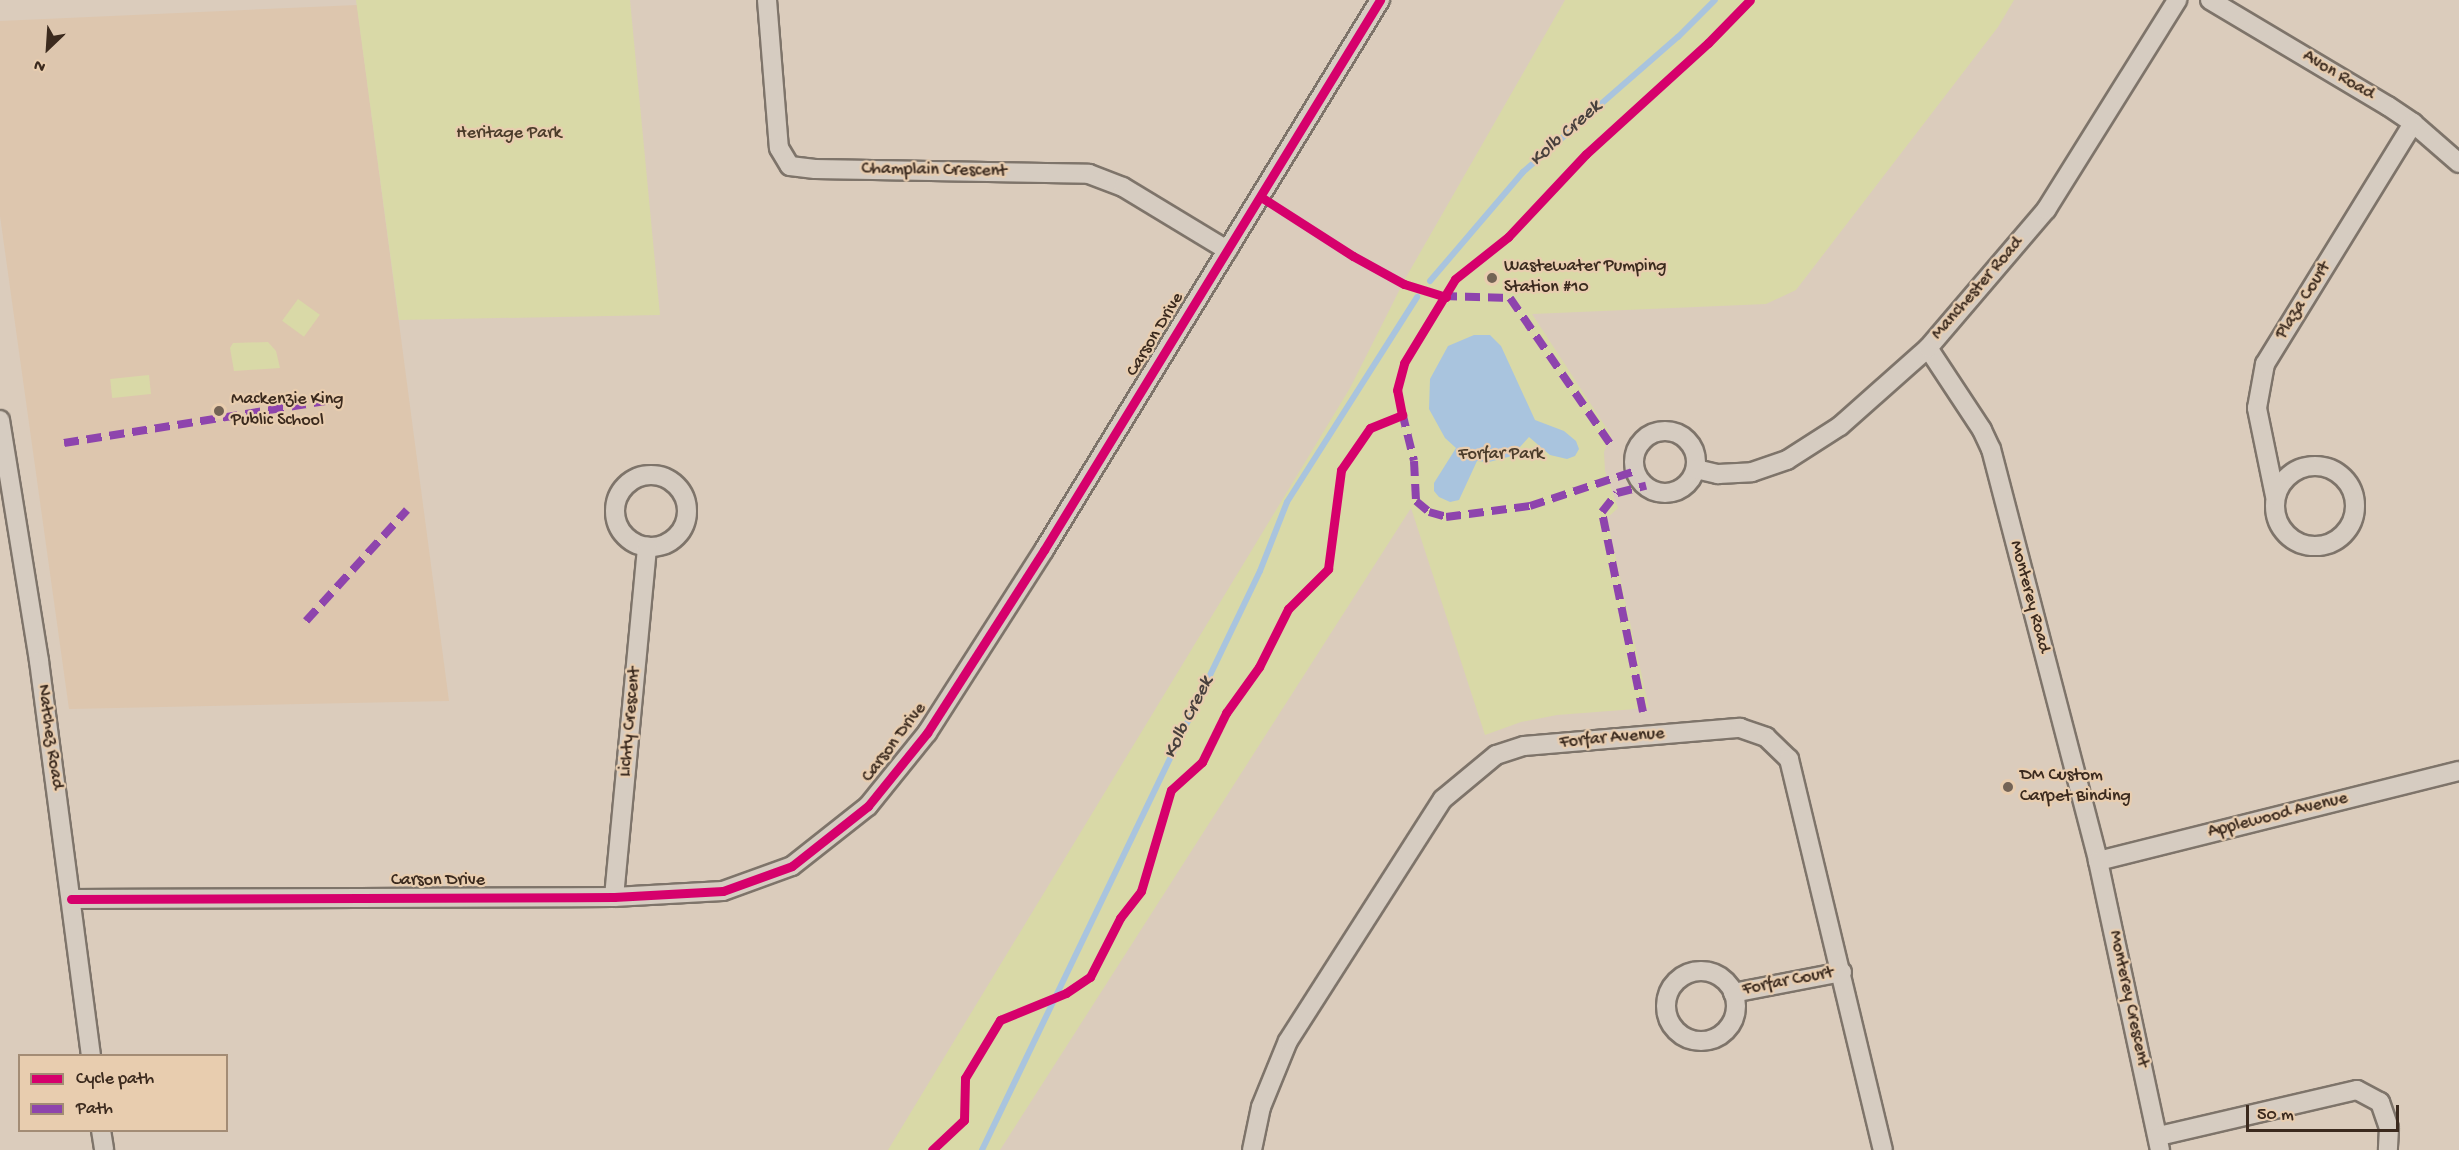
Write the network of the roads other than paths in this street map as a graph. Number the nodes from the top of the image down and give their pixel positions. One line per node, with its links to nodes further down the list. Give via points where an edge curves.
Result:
1 (766, 0): 7 (street, Champlain Crescent, via 779,148 790,166 815,170 1089,174 1123,187)
2 (1380, 0): 7 (street, Carson Drive)
3 (2177, 0): 8 (street, Manchester Road, via 2046,210)
4 (2210, 0): 5 (street, Avon Road)
5 (2413, 123): 6 (street, Avon Road); 11 (street, Plaza Court, via 2265,364 2257,408)
6 (2459, 163)
7 (1227, 250): 15 (street, Carson Drive, via 927,733 868,806 792,866 723,891)
8 (1928, 348): 10 (street, Manchester Road, via 1840,426 1787,459 1752,472 1718,474); 14 (street, Monterey Road, via 1983,430 1991,449)
9 (0, 420): 16 (street, Natchez Road, via 39,662)
10 (1696, 469)
11 (2275, 496): 11 (street, Plaza Court, via 2274,509 2280,527 2296,543 2317,547 2332,543 2345,534 2354,515 2354,497 2348,484 2343,477 2322,467 2308,466 2295,471)
12 (647, 547): 15 (street, Lichty Crescent)
13 (2459, 771): 14 (street, Applewood Avenue)
14 (2098, 861): 21 (street, Monterey Crescent)
15 (614, 897): 16 (street, Carson Drive)
16 (71, 899): 19 (street, Natchez Road)
17 (1842, 972): 18 (street, Forfar Court); 23 (street, Forfar Avenue, via 1789,759 1766,737 1740,728 1524,746 1496,755 1443,798 1288,1041 1261,1107); 24 (street, Forfar Avenue)
18 (1733, 993)
19 (91, 1054)
20 (101, 1132): 22 (street)
21 (2159, 1143): 25 (street, Monterey Crescent, via 2357,1090 2380,1102 2389,1128)
22 (104, 1150)
23 (1251, 1150)
24 (1883, 1150)
25 (2388, 1150)

